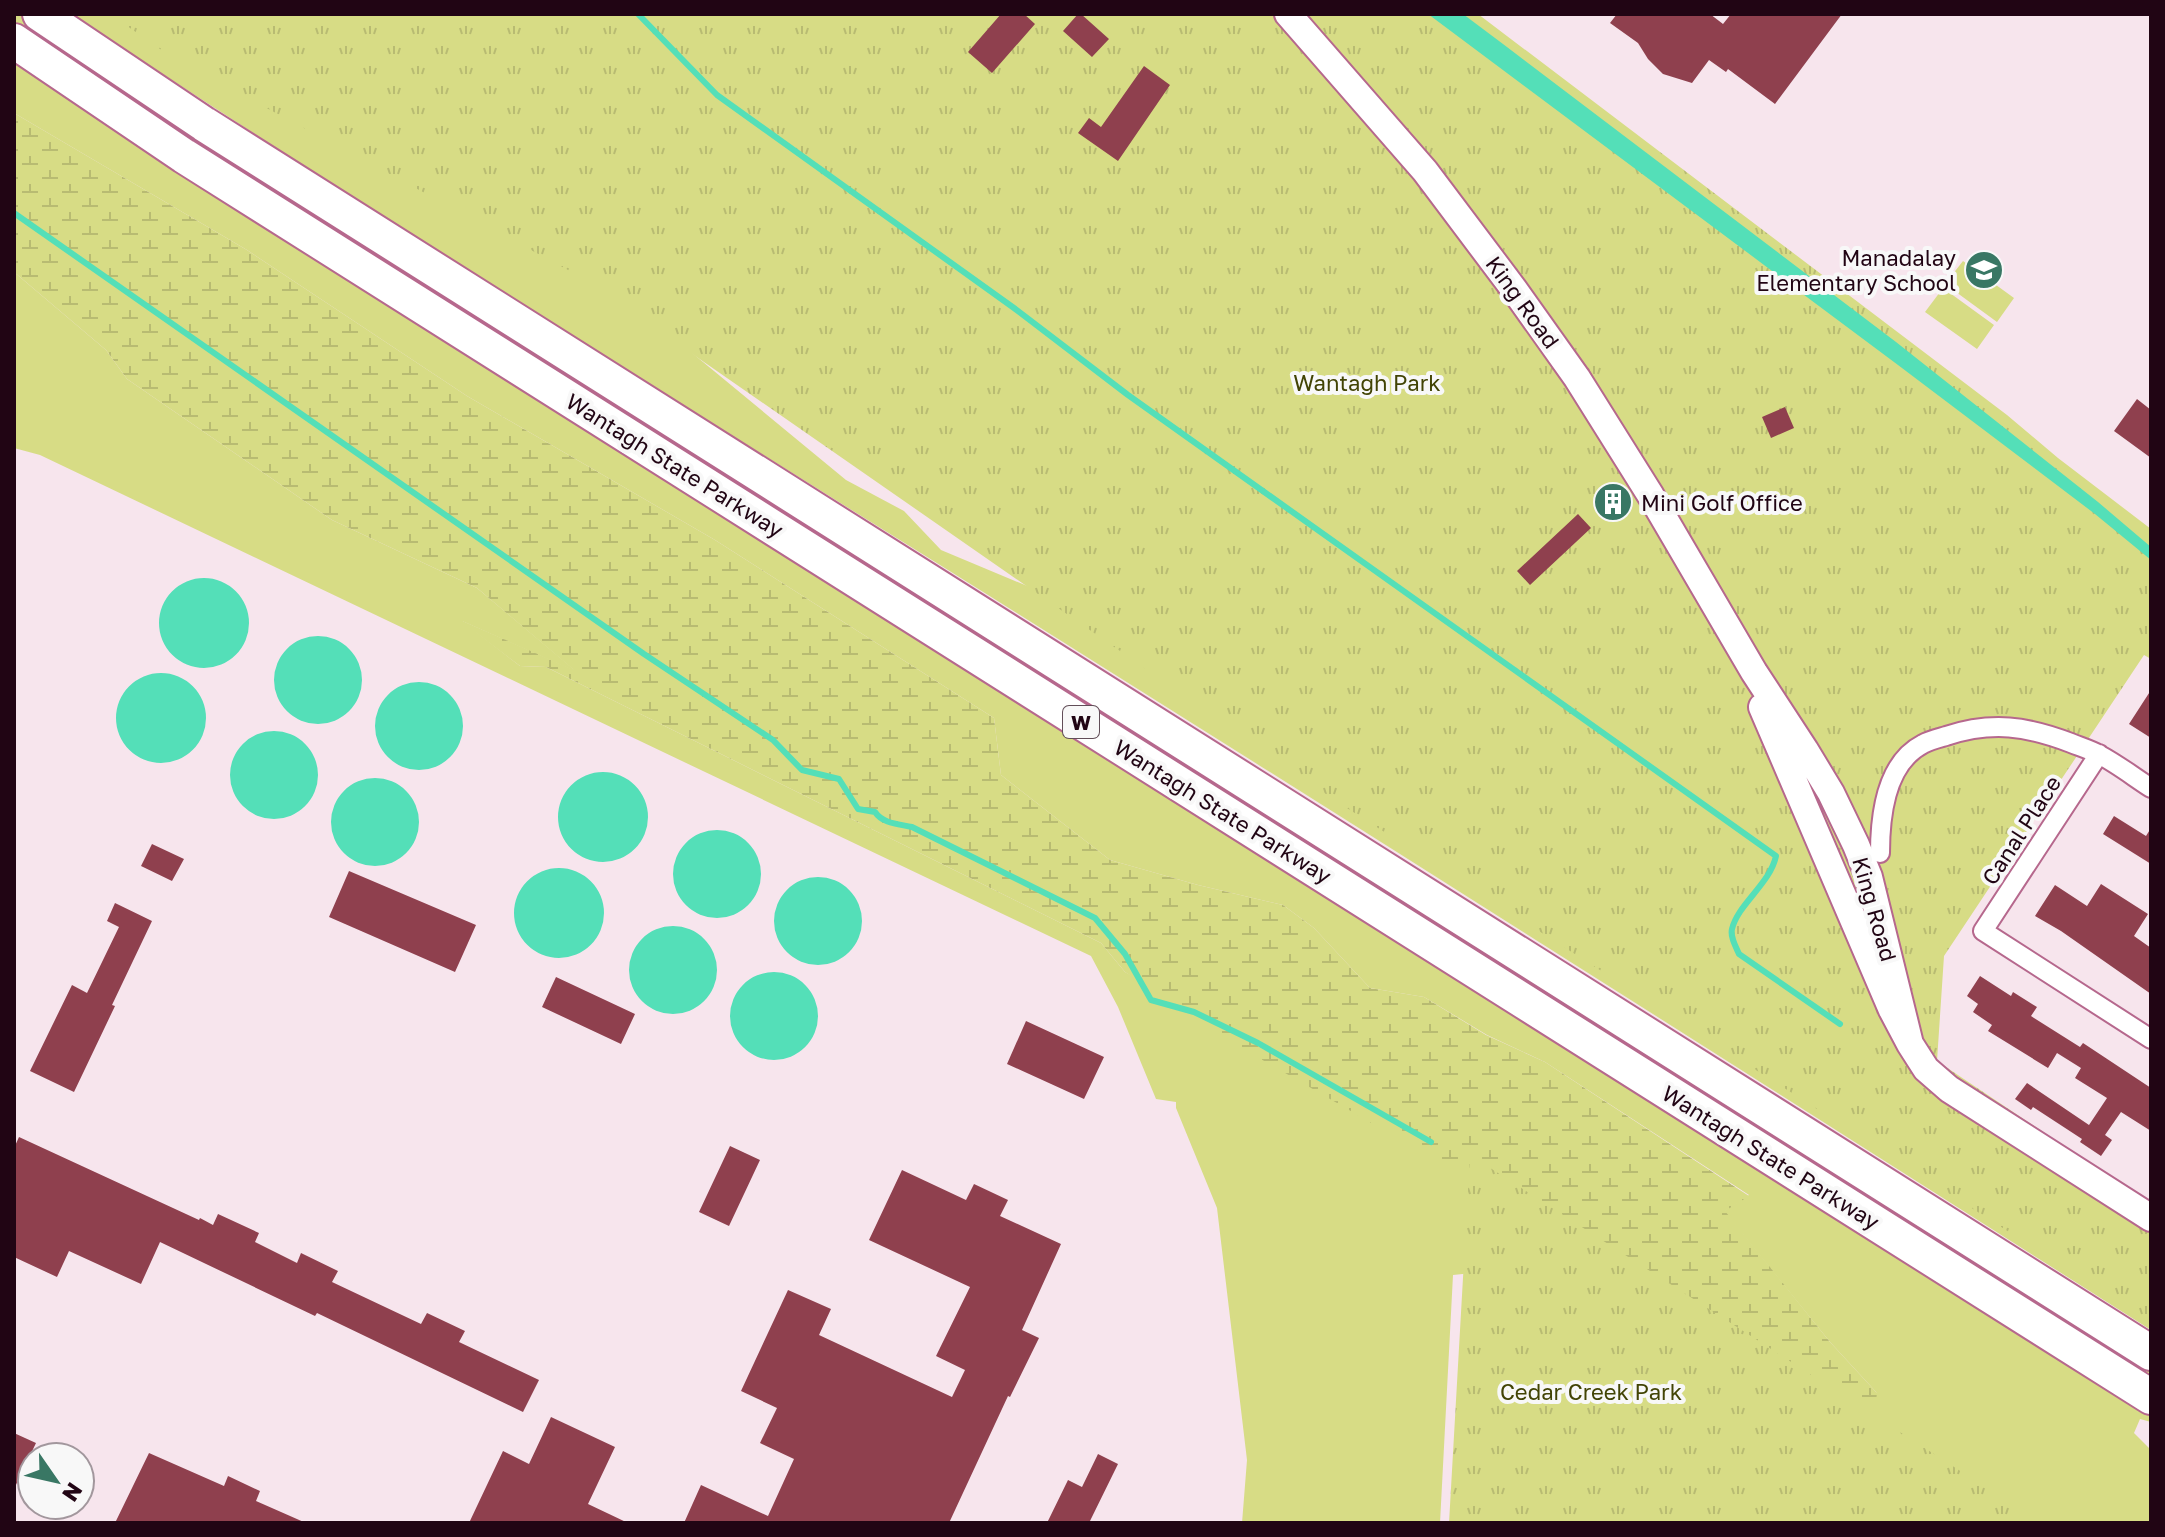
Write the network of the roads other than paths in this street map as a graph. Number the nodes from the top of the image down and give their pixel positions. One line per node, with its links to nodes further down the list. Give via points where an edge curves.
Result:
1 (40, 14): 9 (highway, Wantagh State Parkway / W, via 238,146)
2 (1288, 14): 8 (street, King Road, via 1425,171 1577,378 1831,793 1869,877 1910,1044 1926,1069)
3 (14, 41): 10 (highway, Wantagh State Parkway / W, via 184,156)
4 (2099, 754): 5 (street); 6 (street, via 2007,726 1965,730 1922,744 1905,758 1888,791); 7 (street, Canal Place, via 1983,931)
5 (2151, 788)
6 (1880, 853)
7 (2151, 1039)
8 (2151, 1218)
9 (2151, 1353)
10 (2151, 1397)

